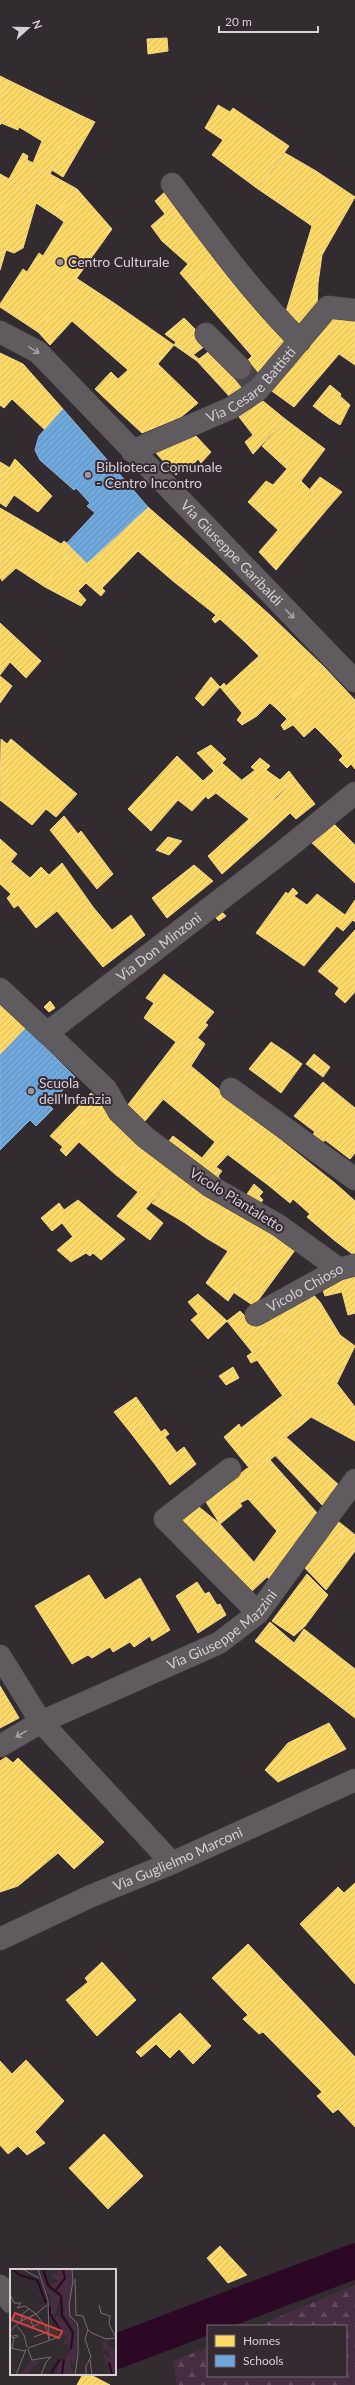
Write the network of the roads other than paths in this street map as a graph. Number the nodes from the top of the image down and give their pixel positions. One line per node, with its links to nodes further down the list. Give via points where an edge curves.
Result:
1 (172, 184): 5 (street, via 226,257)
2 (355, 310): 5 (street, Via Cesare Battisti, via 328,307)
3 (0, 332): 7 (street, Via Giuseppe Garibaldi, one-way to 7, via 38,352)
4 (206, 334): 6 (street)
5 (300, 341): 6 (street, Via Cesare Battisti)
6 (250, 381): 7 (street, Via Cesare Battisti, via 231,408)
7 (132, 451): 8 (street, Via Giuseppe Garibaldi, one-way to 8)
8 (354, 679)
9 (355, 793): 11 (street, Via Don Minzoni)
10 (0, 989): 11 (street)
11 (47, 1033): 14 (street, Vicolo Piantaletto, via 106,1089 119,1112 145,1137 210,1186)
12 (231, 1089): 13 (street)
13 (355, 1179)
14 (347, 1267): 15 (street, Vicolo Chioso)
15 (256, 1315)
16 (230, 1469): 18 (street, via 165,1519)
17 (355, 1480): 18 (street, Via Giuseppe Mazzini)
18 (258, 1612): 20 (street, Via Giuseppe Mazzini, via 219,1643)
19 (0, 1656): 20 (street)
20 (41, 1722): 21 (street, Via Giuseppe Mazzini, one-way to 21); 23 (street)
21 (0, 1746)
22 (355, 1780): 23 (street, Via Guglielmo Marconi)
23 (172, 1863): 24 (street, Via Guglielmo Marconi, via 91,1896)
24 (0, 1939)
25 (0, 2286): 26 (street)
26 (10, 2301)

